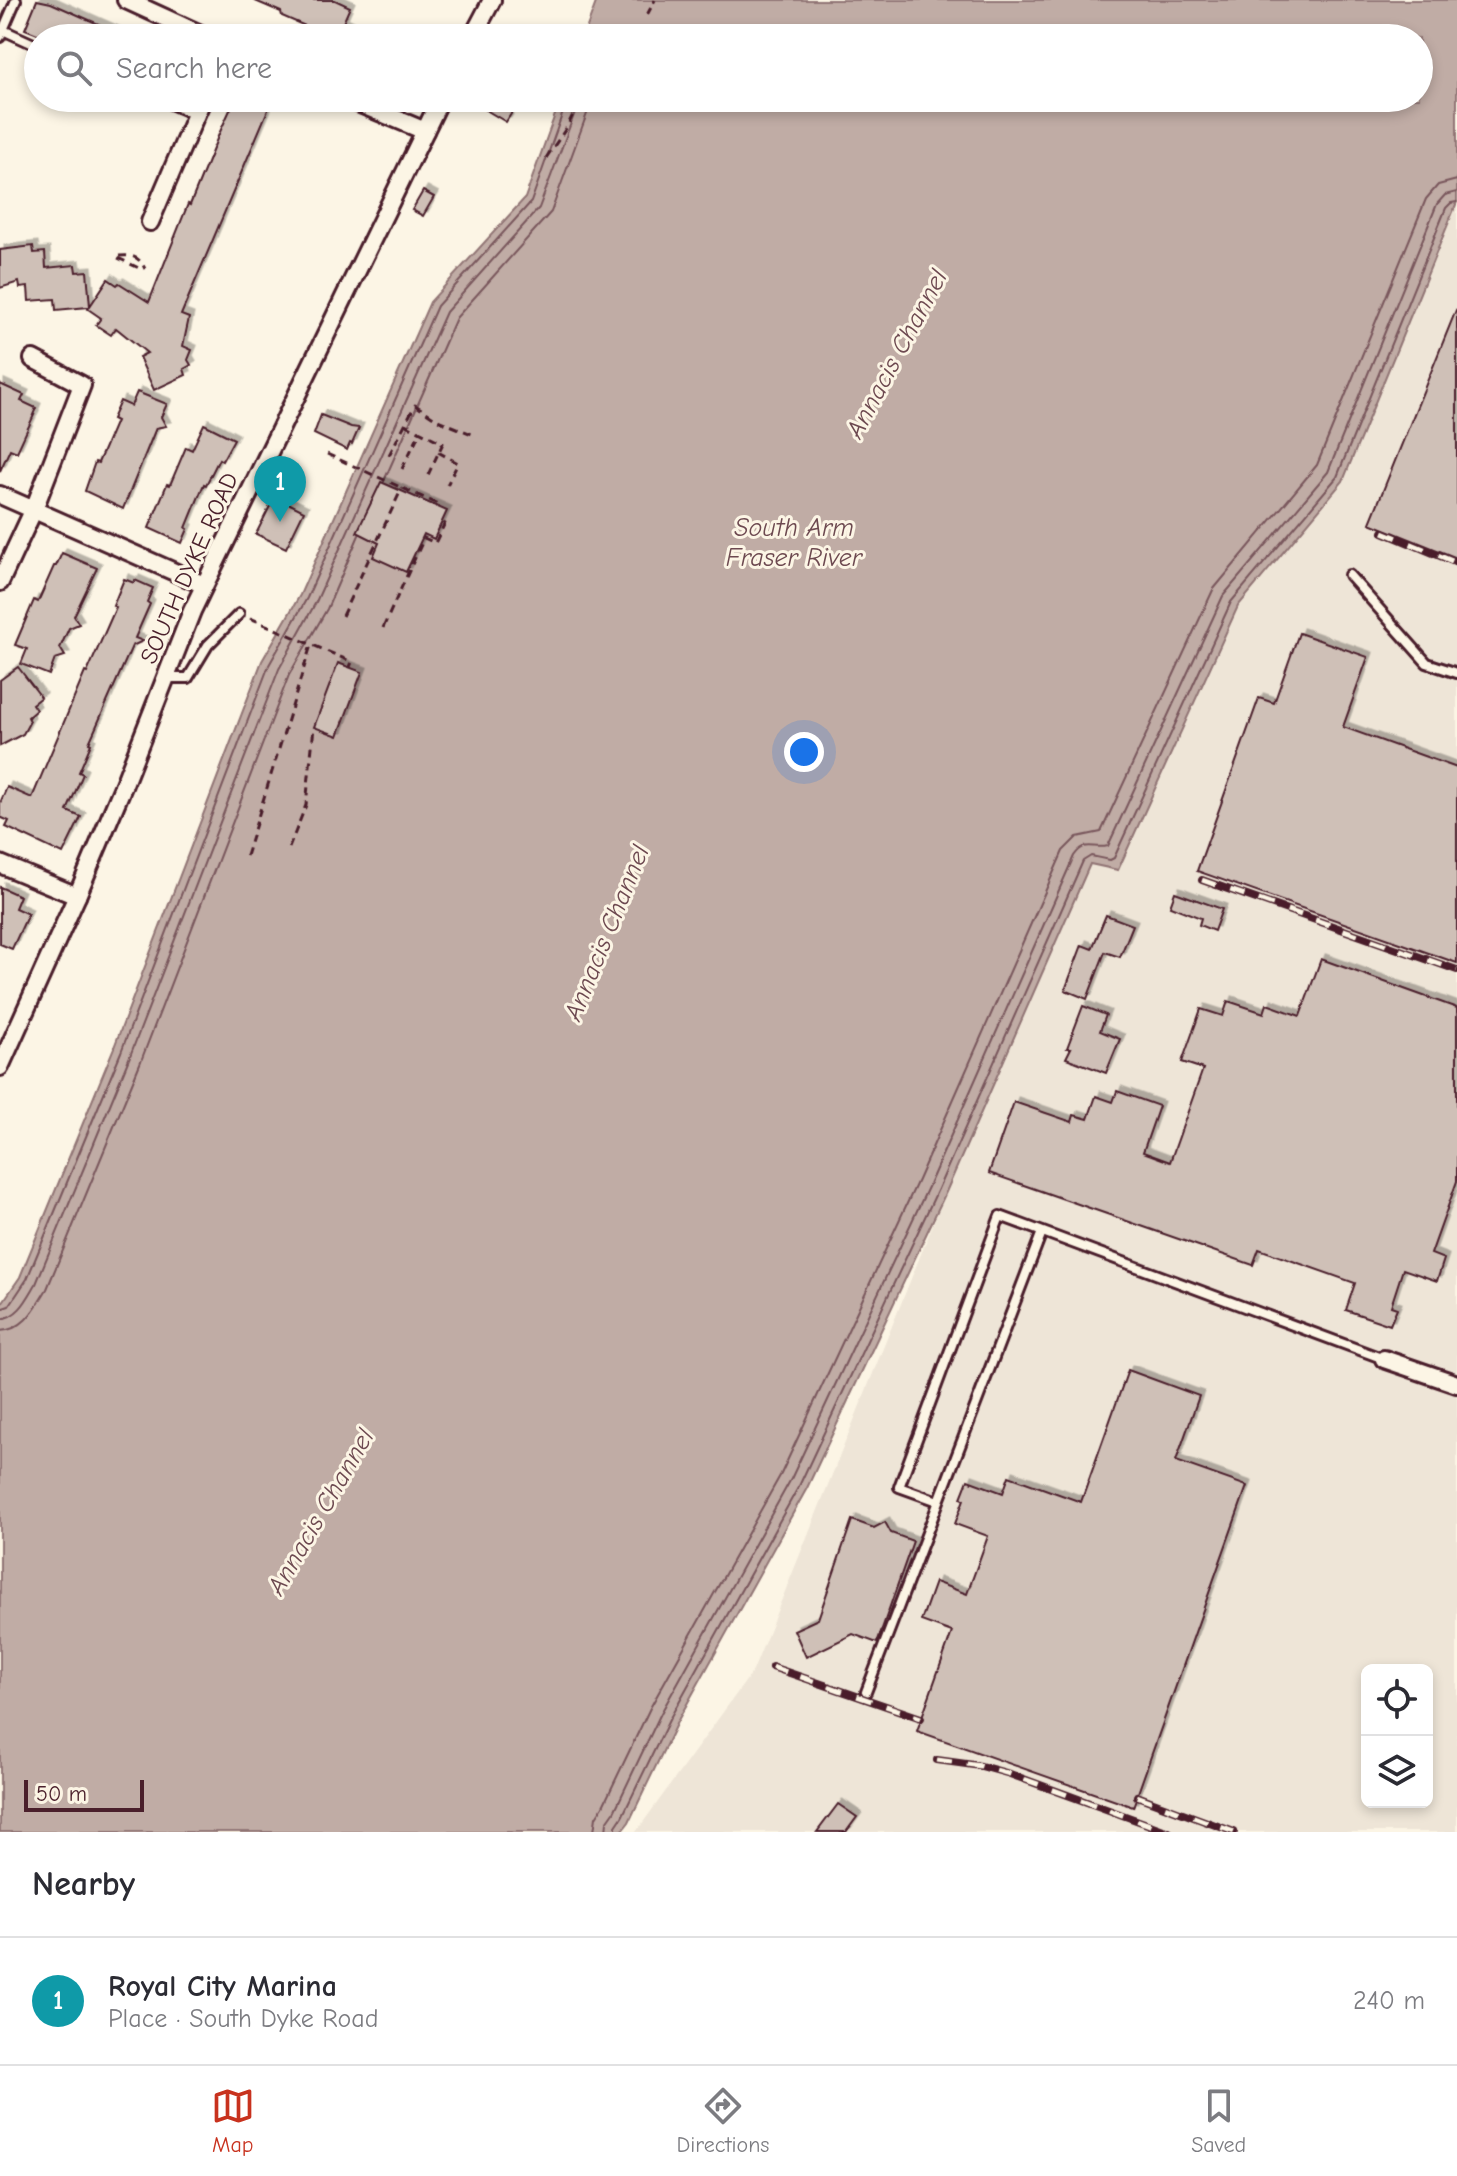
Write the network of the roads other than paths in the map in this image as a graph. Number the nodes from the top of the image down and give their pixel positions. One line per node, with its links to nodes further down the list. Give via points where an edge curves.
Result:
1 (16, 0): 6 (lane)
2 (126, 0): 4 (street)
3 (492, 0): 5 (street)
4 (178, 24)
5 (479, 24)
6 (1, 33): 7 (lane)
7 (24, 41)
8 (189, 112): 12 (lane)
9 (197, 112): 12 (street)
10 (380, 112): 13 (street)
11 (434, 112): 13 (street, SOUTH DYKE ROAD)
12 (196, 115): 14 (street)
13 (425, 131): 20 (street, SOUTH DYKE ROAD)
14 (150, 222)
15 (33, 359): 17 (street, via 82,385)
16 (0, 495): 17 (street)
17 (34, 509): 19 (street); 20 (street)
18 (1349, 575): 22 (lane, via 1427,663)
19 (0, 582)
20 (204, 585): 23 (street, SOUTH DYKE ROAD)
21 (239, 614): 23 (lane, via 208,645 188,678)
22 (1457, 673)
23 (166, 678): 25 (street, SOUTH DYKE ROAD)
24 (0, 864): 25 (street)
25 (77, 896): 26 (street, SOUTH DYKE ROAD)
26 (0, 1067)
27 (1042, 1232): 28 (lane); 30 (lane); 30 (lane, via 1000,1216 899,1487)
28 (1384, 1359): 29 (street)
29 (1457, 1384)
30 (938, 1501): 31 (lane)
31 (866, 1692)

